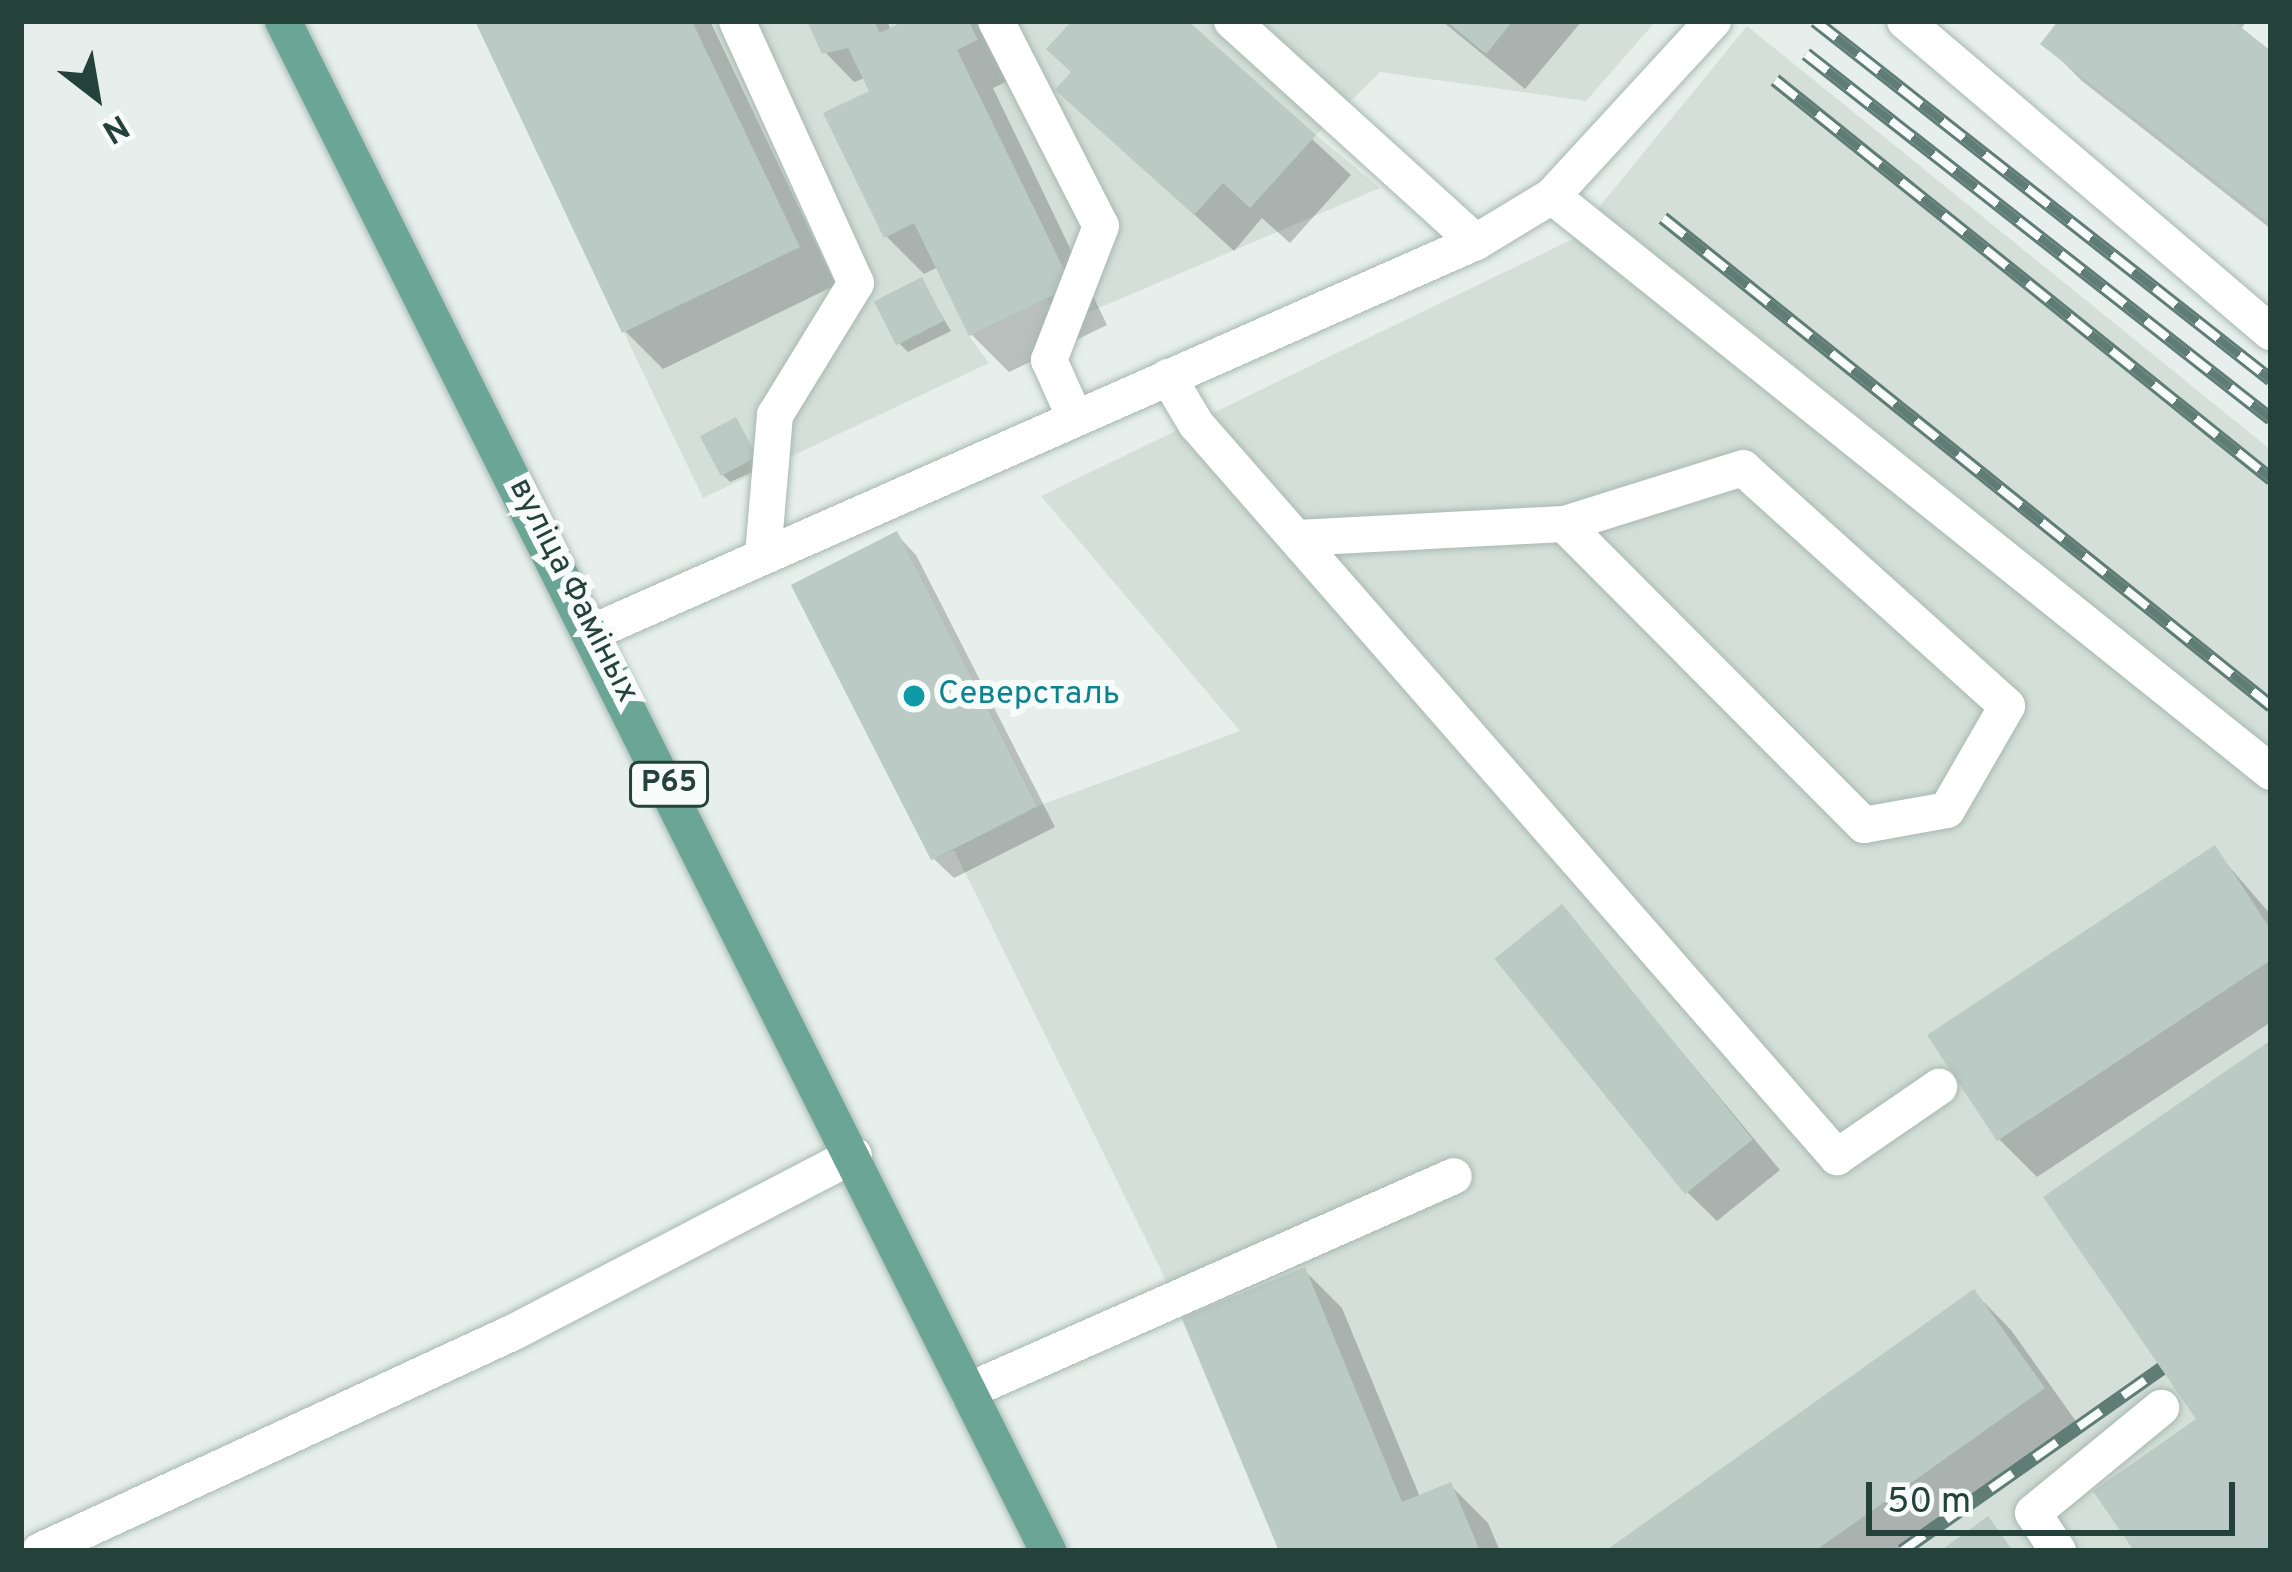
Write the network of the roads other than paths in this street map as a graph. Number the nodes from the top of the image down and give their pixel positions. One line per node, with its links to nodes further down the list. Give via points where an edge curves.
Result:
1 (283, 21): 15 (main road, вуліца Фаміных / Р65)
2 (737, 21): 14 (street, via 856,283 775,416)
3 (996, 21): 11 (street, via 1101,226 1049,361)
4 (1232, 21): 8 (street)
5 (1713, 21): 7 (street)
6 (1905, 21): 9 (street)
7 (1552, 196): 8 (street); 16 (street)
8 (1476, 242): 10 (street)
9 (2271, 332)
10 (1168, 377): 11 (street); 13 (street, via 1196,424)
11 (1075, 418): 14 (street)
12 (1564, 524): 12 (street, via 1864,825 1946,810 2007,706 1743,468); 13 (street)
13 (1297, 538): 17 (street, via 1837,1157)
14 (763, 555): 15 (street)
15 (593, 632): 18 (main road, вуліца Фаміных / Р65)
16 (2271, 772)
17 (1939, 1087)
18 (854, 1155): 20 (main road, вуліца Фаміных / Р65); 22 (street, via 514,1332)
19 (1454, 1176): 20 (street)
20 (968, 1391): 23 (main road, вуліца Фаміных / Р65)
21 (2161, 1408): 24 (street, via 2033,1513)
22 (40, 1551)
23 (1048, 1551)
24 (2058, 1551)

